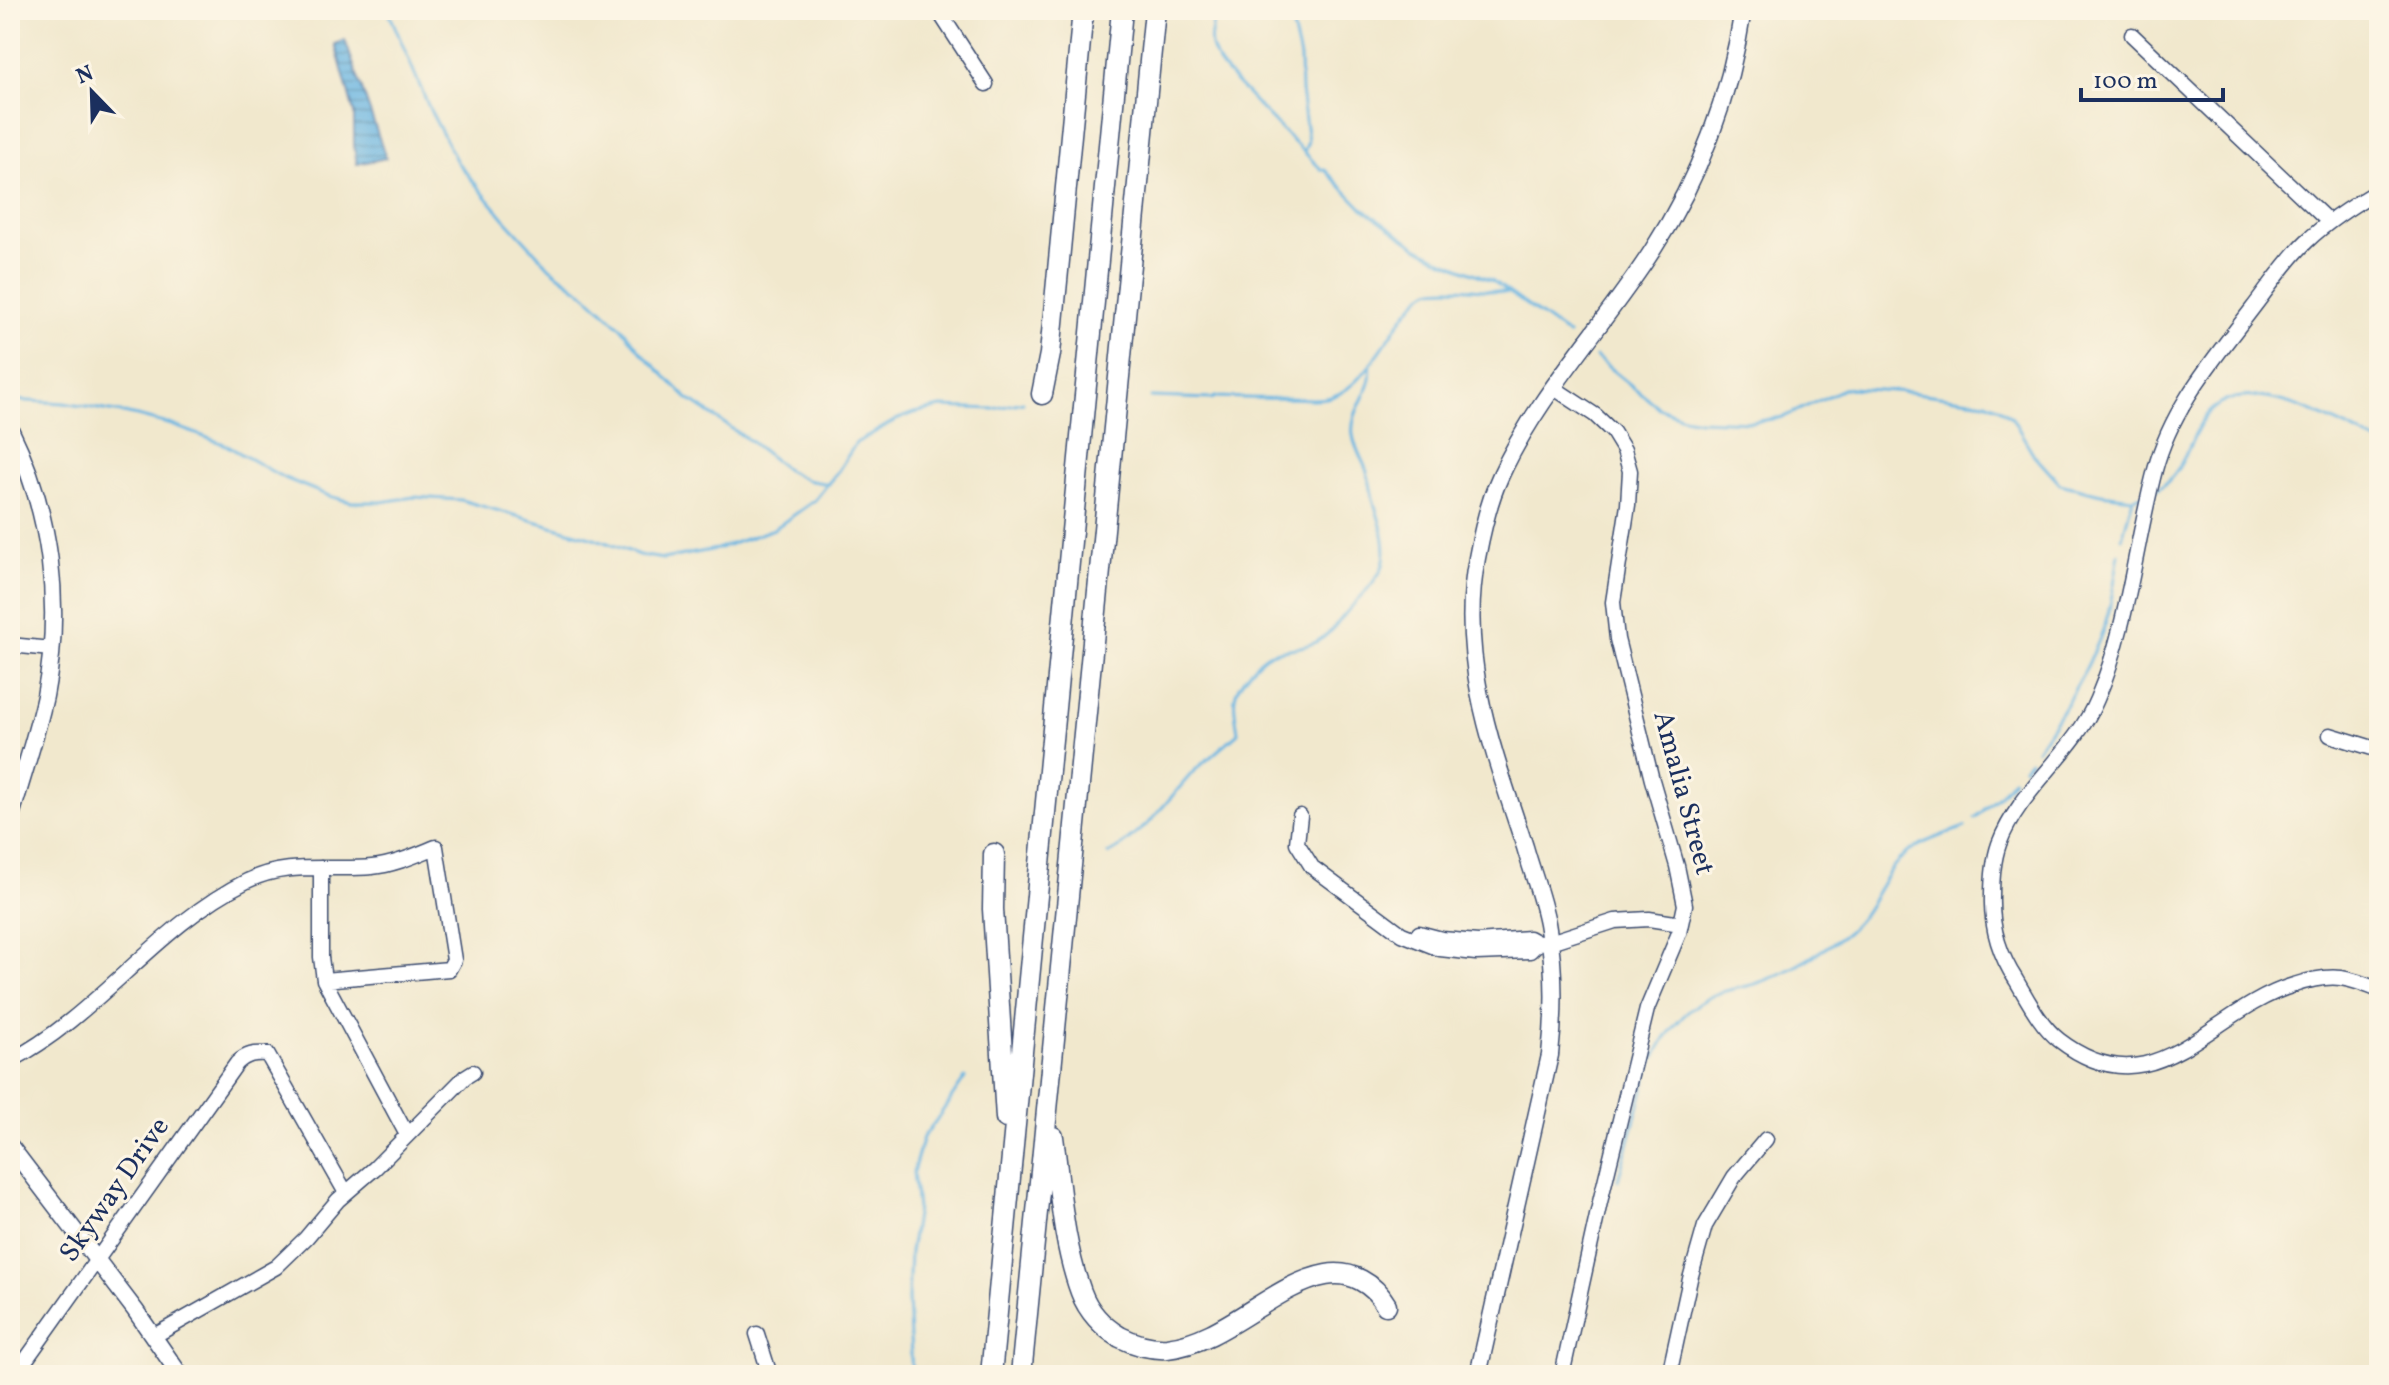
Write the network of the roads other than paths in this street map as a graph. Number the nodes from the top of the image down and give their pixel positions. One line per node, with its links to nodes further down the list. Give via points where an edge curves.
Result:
1 (938, 10): 7 (street)
2 (1083, 10): 11 (highway)
3 (1121, 10): 31 (highway)
4 (1155, 10): 27 (highway)
5 (1743, 10): 10 (main road, via 1738,49 1702,161 1652,251)
6 (2132, 35): 9 (street)
7 (986, 84)
8 (2379, 190): 9 (street)
9 (2329, 222): 24 (street, via 2293,255 2209,365 2174,421 2155,468 2122,618 2098,698 2000,840 1992,873 1992,914 2004,961 2053,1035 2082,1056 2114,1067 2155,1062 2262,998 2310,980 2338,977)
10 (1554, 388): 21 (street, Amalia Street, via 1613,432 1630,471 1613,602 1615,627 1677,866 1685,905); 22 (main road, via 1500,477 1486,514 1470,606 1481,706 1535,881)
11 (1042, 394)
12 (10, 429): 14 (main road, via 33,481 49,548)
13 (10, 645): 14 (street)
14 (51, 649): 18 (main road, via 42,709)
15 (2330, 735): 16 (street)
16 (2379, 750)
17 (1300, 816): 22 (street, via 1297,843 1312,867 1402,934 1440,949 1476,953 1530,951)
18 (10, 819)
19 (994, 854): 31 (highway)
20 (321, 868): 23 (street); 23 (street, via 374,867 436,847 454,960 449,969); 25 (street, via 277,869 235,887 155,943 47,1040)
21 (1681, 924): 22 (street, via 1615,921); 43 (street, Amalia Street, via 1647,1009)
22 (1544, 943): 42 (main road, via 1554,997 1550,1055)
23 (324, 980): 28 (street)
24 (2379, 990)
25 (10, 1061)
26 (473, 1072): 28 (street)
27 (1048, 1104): 34 (highway, via 1081,1294 1114,1334 1146,1347 1184,1344 1327,1274 1364,1281); 41 (highway)
28 (407, 1135): 32 (street)
29 (1766, 1139): 44 (street, via 1734,1177 1705,1226)
30 (10, 1146): 33 (main road)
31 (1010, 1179): 40 (highway)
32 (346, 1193): 33 (street, Skyway Drive, via 267,1054 253,1053 237,1063); 36 (street, via 276,1267)
33 (97, 1260): 36 (main road); 37 (street, Skyway Drive)
34 (1386, 1305)
35 (757, 1334): 39 (street)
36 (154, 1336): 38 (main road)
37 (15, 1375)
38 (180, 1375)
39 (770, 1375)
40 (991, 1375)
41 (1021, 1375)
42 (1478, 1375)
43 (1562, 1375)
44 (1669, 1375)

